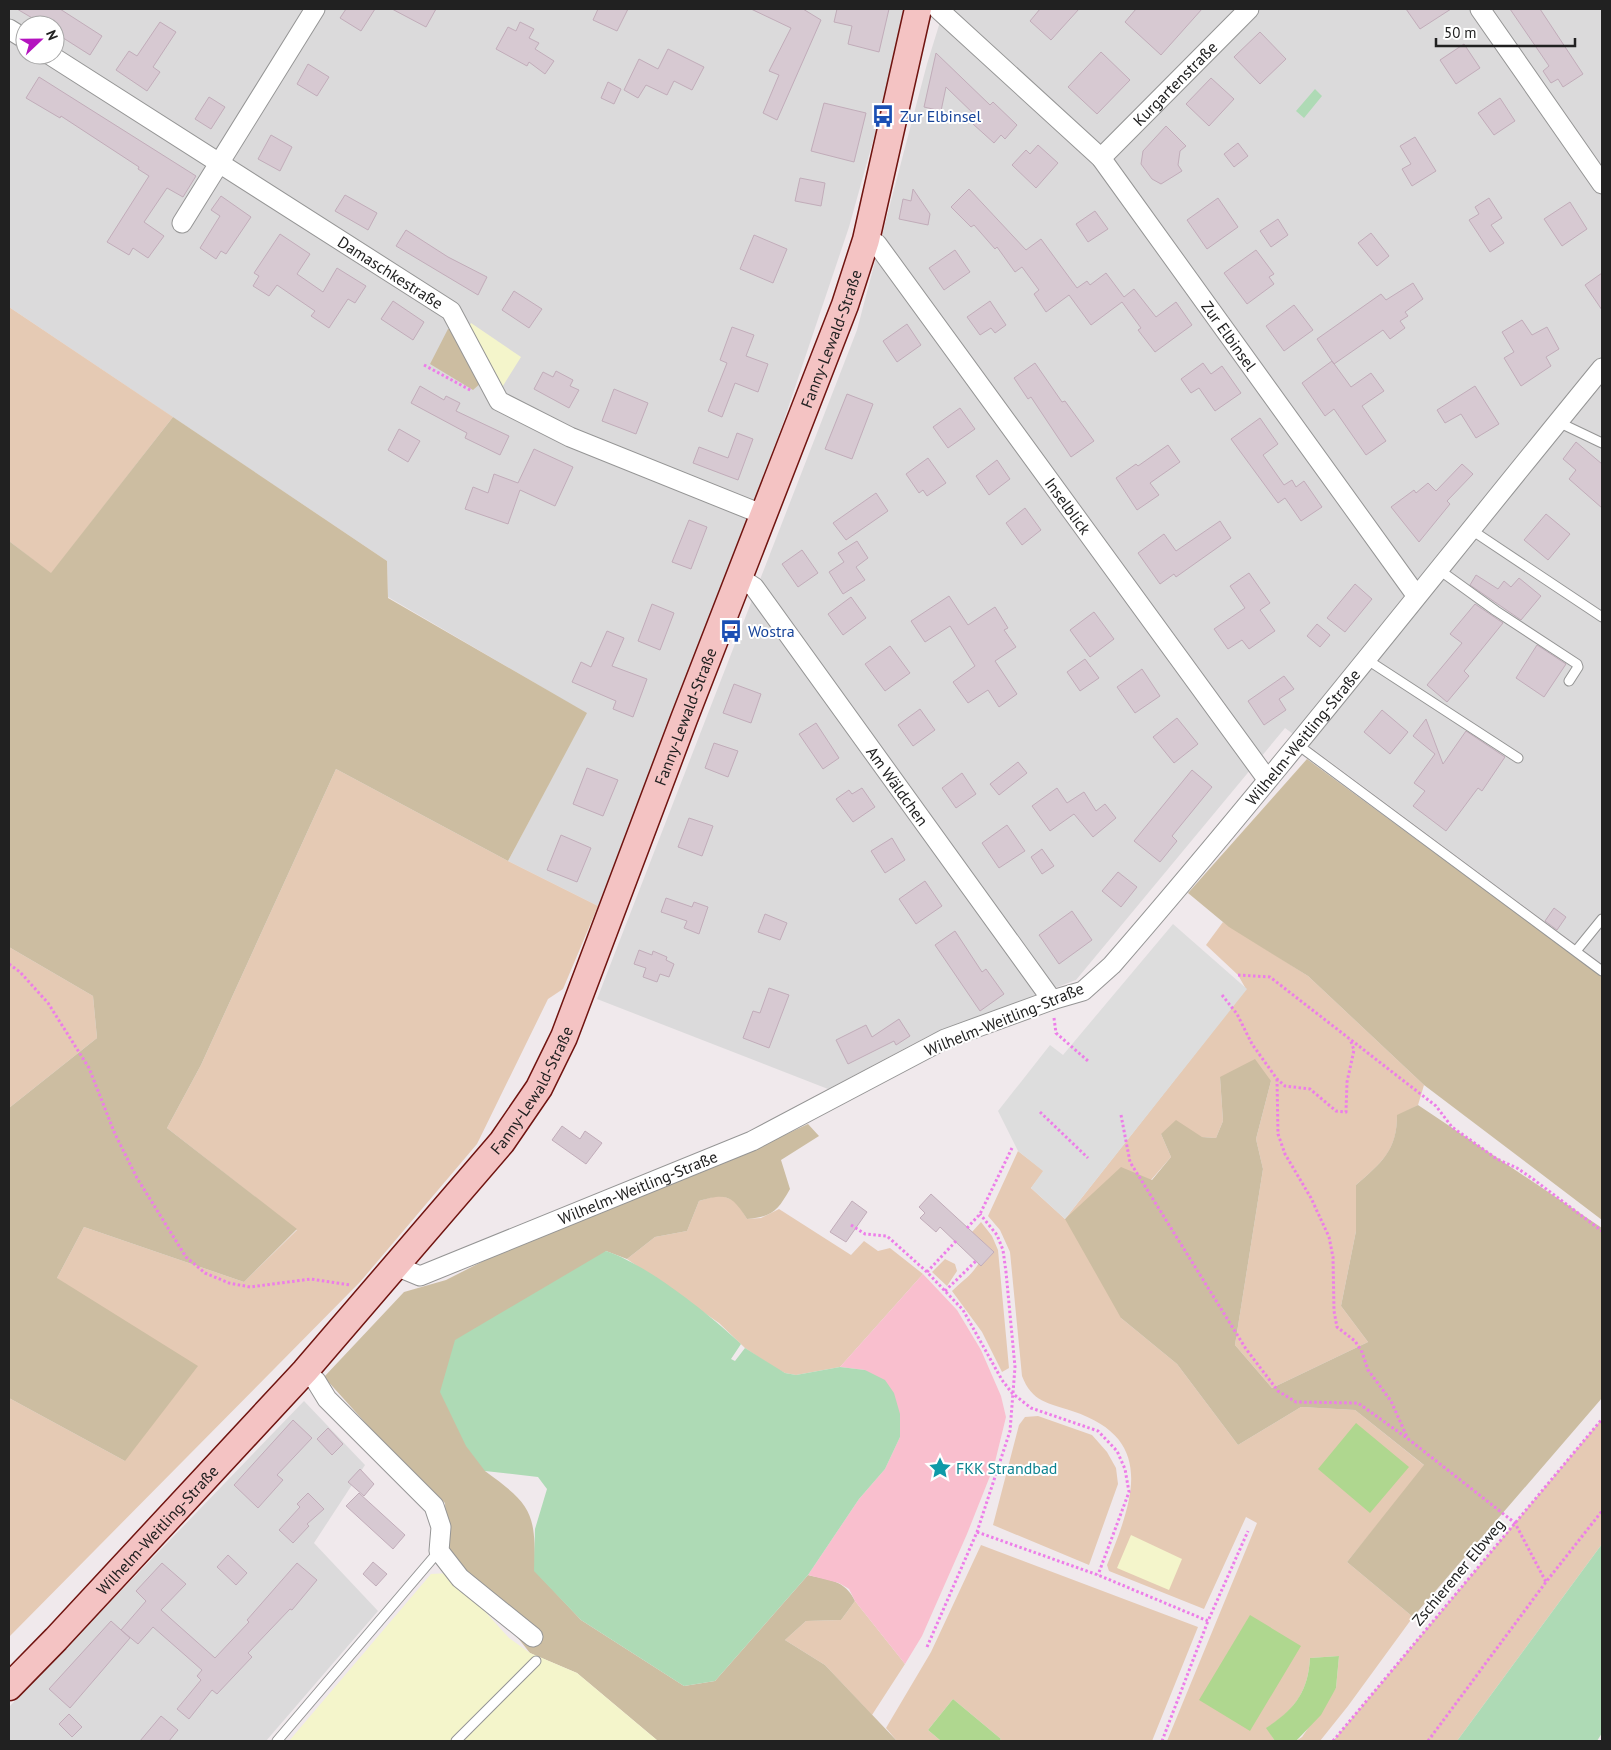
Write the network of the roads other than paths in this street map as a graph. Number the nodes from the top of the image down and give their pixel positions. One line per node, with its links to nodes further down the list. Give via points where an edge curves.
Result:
1 (315, 9): 8 (street)
2 (918, 9): 11 (street, Fanny-Lewald-Straße)
3 (938, 9): 7 (street, Zur Elbinsel)
4 (1249, 9): 7 (street, Kurgartenstraße)
5 (1480, 9): 9 (street)
6 (65, 65): 8 (street, Damaschkestraße)
7 (1102, 158): 19 (street, Zur Elbinsel)
8 (218, 164): 10 (street); 15 (street, Damaschkestraße, via 451,311 500,401 570,437)
9 (1602, 184)
10 (182, 223)
11 (866, 240): 15 (street, Fanny-Lewald-Straße, via 845,305); 25 (street, Inselblick, via 880,248)
12 (1602, 368): 13 (street, Wilhelm-Weitling-Straße)
13 (1558, 422): 14 (lane); 16 (street, Wilhelm-Weitling-Straße)
14 (1602, 443)
15 (764, 515): 18 (street, Fanny-Lewald-Straße)
16 (1470, 529): 17 (street, Wilhelm-Weitling-Straße); 20 (lane)
17 (1438, 569): 19 (street, Wilhelm-Weitling-Straße); 22 (lane, via 1576,664 1578,667)
18 (740, 578): 29 (street, Am Wäldchen, via 754,587); 30 (street, Fanny-Lewald-Straße, via 564,1037 539,1088 502,1142)
19 (1416, 595): 21 (street, Wilhelm-Weitling-Straße)
20 (1602, 617)
21 (1366, 658): 23 (street, Wilhelm-Weitling-Straße); 24 (lane)
22 (1569, 681)
23 (1298, 744): 25 (street, Wilhelm-Weitling-Straße); 27 (lane)
24 (1518, 758)
25 (1267, 779): 29 (street, Wilhelm-Weitling-Straße, via 1112,965 1083,991)
26 (1602, 919): 27 (lane)
27 (1576, 951): 28 (lane)
28 (1602, 971)
29 (1052, 1000): 30 (street, Wilhelm-Weitling-Straße, via 945,1039 752,1141 420,1276)
30 (396, 1266): 31 (street, Wilhelm-Weitling-Straße)
31 (305, 1371): 32 (street, via 327,1399 434,1506 441,1527); 35 (street, Wilhelm-Weitling-Straße)
32 (440, 1551): 33 (street, via 460,1578); 36 (lane)
33 (533, 1637)
34 (536, 1661): 37 (lane)
35 (9, 1687)
36 (277, 1741)
37 (456, 1741)

